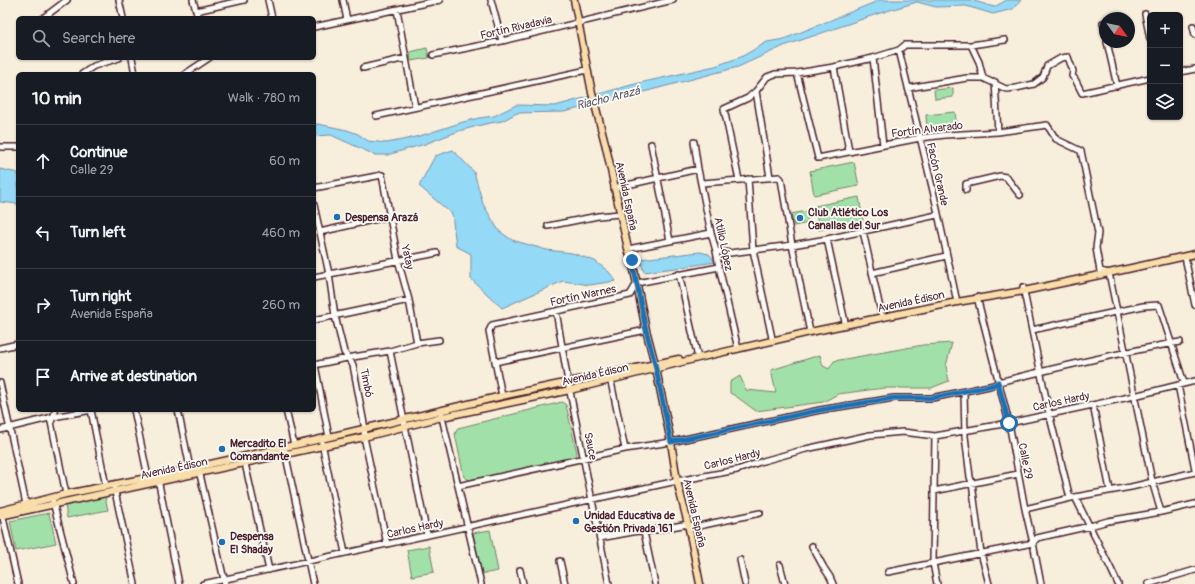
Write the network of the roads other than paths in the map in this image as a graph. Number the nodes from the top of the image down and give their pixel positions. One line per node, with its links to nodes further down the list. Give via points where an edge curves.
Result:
1 (67, 0): 15 (street)
2 (119, 0): 16 (street)
3 (193, 0): 13 (street)
4 (244, 0): 13 (street)
5 (268, 0): 18 (street)
6 (343, 0): 19 (street)
7 (440, 0): 11 (street)
8 (491, 0): 26 (street)
9 (574, 0): 20 (main road, Avenida España)
10 (673, 0): 20 (street, Fortín Rivadavia)
11 (419, 2): 12 (street)
12 (397, 10): 19 (street); 31 (street)
13 (196, 11): 17 (street)
14 (1145, 14): 21 (street)
15 (46, 16)
16 (123, 16)
17 (197, 16)
18 (272, 16)
19 (347, 20): 23 (street)
20 (579, 22): 26 (street, Fortín Rivadavia); 39 (main road, Avenida España)
21 (1147, 24)
22 (1193, 26): 24 (street)
23 (316, 27)
24 (1195, 35)
25 (1005, 40): 27 (street)
26 (502, 41): 30 (street, Fortín Rivadavia)
27 (971, 45): 29 (street, via 905,45); 45 (street)
28 (1109, 48): 48 (street)
29 (899, 50): 32 (street); 49 (street, Facón Grande)
30 (433, 55)
31 (406, 58): 37 (street); 51 (street)
32 (873, 58): 36 (street); 57 (street)
33 (113, 60): 41 (street)
34 (133, 60): 42 (street)
35 (206, 60): 43 (street)
36 (834, 67): 44 (street); 60 (street)
37 (363, 68)
38 (1195, 69): 40 (street)
39 (587, 70): 51 (street); 68 (main road, Avenida España)
40 (1183, 71)
41 (85, 72)
42 (136, 72)
43 (188, 72)
44 (797, 73): 50 (street, via 767,77); 60 (street, Fortín Alvarado, via 818,158)
45 (983, 78): 47 (street); 49 (street, via 967,78)
46 (1147, 79): 48 (street)
47 (994, 82): 48 (street, via 1006,89 1034,84 1043,77 1047,66 1068,57 1073,71 1072,76 1082,93); 53 (street)
48 (1117, 86)
49 (908, 88): 54 (street, Facón Grande)
50 (756, 91): 62 (street); 65 (street, via 748,98 724,109)
51 (415, 107): 52 (street)
52 (376, 116)
53 (998, 132): 54 (street, Fortín Alvarado); 91 (street, Fortín Alvarado, via 1047,126 1056,139 1082,151 1098,233 1096,248)
54 (920, 138): 57 (street, Fortín Alvarado); 73 (street, Facón Grande)
55 (694, 142): 61 (street, Atilio López)
56 (651, 144): 63 (street)
57 (883, 145): 60 (street, Fortín Alvarado)
58 (0, 147): 59 (street)
59 (16, 148)
60 (849, 151)
61 (698, 169): 63 (street); 66 (street, Atilio López)
62 (770, 177): 64 (street); 81 (street, via 782,179)
63 (658, 178): 68 (street); 80 (street)
64 (748, 179): 65 (street); 83 (street)
65 (739, 180): 66 (street)
66 (702, 183): 78 (street, Atilio López)
67 (316, 188): 74 (street, Yatay, via 382,176)
68 (614, 188): 72 (main road, Avenida España)
69 (966, 190): 70 (street, via 966,184 1000,176 1006,177)
70 (1020, 195)
71 (316, 214): 77 (street, Timbó)
72 (620, 214): 75 (street); 82 (main road, Avenida España)
73 (937, 215): 76 (street); 87 (street, Facón Grande)
74 (390, 216): 77 (street); 89 (street, Yatay)
75 (548, 226)
76 (863, 231): 79 (street); 92 (street)
77 (320, 232): 94 (street, Timbó)
78 (711, 233): 80 (street); 84 (street, Atilio López)
79 (827, 239): 81 (street); 108 (street)
80 (670, 241): 82 (street)
81 (792, 245): 83 (street); 111 (street)
82 (628, 249): 97 (main road, Avenida España)
83 (753, 250): 84 (street, via 730,253); 112 (street)
84 (716, 251): 90 (street, Atilio López)
85 (438, 253): 89 (street)
86 (1195, 253): 88 (main road, Avenida Édison); 91 (main road, Avenida Édison)
87 (946, 256): 92 (street); 101 (street, Facón Grande)
88 (1185, 257): 93 (main road, Avenida Édison); 102 (street)
89 (398, 260): 94 (street); 100 (street, Yatay)
90 (719, 267): 95 (street); 120 (street, Atilio López)
91 (1100, 271): 93 (street); 98 (main road, Avenida Édison)
92 (872, 273): 106 (street)
93 (1109, 273): 98 (main road, Avenida Édison); 104 (street)
94 (329, 274): 96 (street); 105 (street, Timbó)
95 (679, 274): 97 (street); 123 (street)
96 (316, 277)
97 (637, 283): 103 (street, Fortín Warnes, via 630,295); 109 (main road, Avenida España)
98 (1023, 289): 99 (main road, Avenida Édison); 110 (street)
99 (978, 297): 101 (main road, Avenida Édison); 133 (street, Calle 29)
100 (409, 300): 105 (street); 115 (street, Yatay)
101 (956, 301): 106 (main road, Avenida Édison)
102 (1195, 305)
103 (556, 311): 118 (street, Sauce); 125 (street, Fortín Warnes, via 492,325 489,331)
104 (1117, 313): 110 (street); 117 (street, via 1143,306 1159,305); 122 (street)
105 (335, 316): 107 (street); 124 (street, Timbó)
106 (882, 316): 108 (main road, Avenida Édison); 111 (main road, Avenida Édison)
107 (316, 320)
108 (845, 322): 111 (main road, Avenida Édison)
109 (646, 330): 118 (street); 127 (main road, Avenida España)
110 (1032, 330): 129 (street)
111 (810, 331): 112 (main road, Avenida Édison); 120 (main road, Avenida Édison)
112 (772, 338): 120 (main road, Avenida Édison)
113 (439, 340): 115 (street)
114 (1180, 342): 117 (street)
115 (417, 343): 121 (street)
116 (16, 344): 119 (street)
117 (1171, 344): 122 (street); 135 (street)
118 (563, 347): 125 (street); 132 (street, Sauce)
119 (0, 348)
120 (737, 348): 123 (main road, Avenida Édison)
121 (390, 351): 124 (street); 151 (street)
122 (1125, 353): 129 (street); 140 (street)
123 (698, 356): 127 (main road, Avenida Édison)
124 (347, 358): 126 (street); 155 (street, Timbó, via 353,365)
125 (495, 362): 139 (street)
126 (316, 365)
127 (656, 366): 130 (main road, Avenida Édison); 162 (main road, Avenida España)
128 (316, 370): 159 (street)
129 (1041, 372): 133 (street); 149 (street)
130 (610, 377): 132 (main road, Avenida Édison); 137 (main road, Avenida Édison); 166 (street)
131 (1195, 381): 135 (street, Carlos Hardy)
132 (568, 382): 137 (street, Sauce); 139 (main road, Avenida Édison)
133 (998, 382): 138 (street); 152 (street, Calle 29)
134 (0, 383): 154 (street)
135 (1184, 383): 136 (street, Carlos Hardy)
136 (1178, 385): 140 (street, Carlos Hardy); 172 (street)
137 (570, 390): 148 (main road, Avenida Édison); 169 (street, Sauce)
138 (964, 392): 157 (street); 162 (street, via 932,398 894,398 820,410)
139 (502, 396): 148 (main road, Avenida Édison)
140 (1134, 396): 141 (street, Carlos Hardy); 179 (street)
141 (1093, 405): 149 (street, Carlos Hardy); 184 (street)
142 (55, 412): 150 (street)
143 (81, 412): 150 (street)
144 (92, 412): 181 (street)
145 (134, 412): 176 (street)
146 (178, 412): 171 (street)
147 (286, 412): 163 (street)
148 (441, 414): 151 (main road, Avenida Édison); 153 (main road, Avenida Édison); 182 (street)
149 (1049, 414): 152 (street, Carlos Hardy); 187 (street)
150 (53, 417): 154 (street); 186 (street, via 51,422)
151 (405, 420): 153 (street); 155 (main road, Avenida Édison)
152 (1009, 423): 157 (street, Carlos Hardy); 175 (street, Calle 29)
153 (406, 427): 160 (main road, Avenida Édison); 200 (street)
154 (9, 428): 156 (street); 190 (street)
155 (365, 429): 159 (main road, Avenida Édison); 160 (street, Timbó)
156 (0, 430)
157 (965, 431): 158 (street, Carlos Hardy); 180 (street)
158 (936, 436): 178 (street, Carlos Hardy, via 903,432 870,435 806,449 737,470); 185 (street)
159 (329, 437): 161 (main road, Avenida Édison)
160 (364, 437): 164 (main road, Avenida Édison); 203 (street, Timbó)
161 (321, 439): 163 (main road, Avenida Édison); 164 (street)
162 (671, 442): 166 (street); 178 (main road, Avenida España)
163 (294, 445): 165 (main road, Avenida Édison)
164 (323, 446): 167 (main road, Avenida Édison); 205 (street)
165 (284, 447): 167 (street); 168 (main road, Avenida Édison)
166 (625, 449): 169 (street)
167 (286, 454): 170 (main road, Avenida Édison); 208 (street)
168 (244, 456): 170 (street); 173 (main road, Avenida Édison)
169 (584, 458): 182 (street); 188 (street, Sauce)
170 (245, 463): 173 (main road, Avenida Édison); 212 (street)
171 (190, 468): 173 (main road, Avenida Édison); 177 (main road, Avenida Édison)
172 (1195, 468)
173 (199, 469): 177 (main road, Avenida Édison); 216 (street)
174 (1195, 472): 179 (street)
175 (1018, 474): 180 (street); 192 (street, Calle 29)
176 (148, 478): 177 (main road, Avenida Édison); 183 (main road, Avenida Édison)
177 (158, 479): 183 (main road, Avenida Édison); 220 (street)
178 (677, 481): 188 (street, Carlos Hardy); 196 (main road, Avenida España)
179 (1152, 481): 184 (street); 193 (street)
180 (972, 483): 185 (street); 206 (street)
181 (106, 486): 183 (main road, Avenida Édison); 186 (main road, Avenida Édison)
182 (458, 486): 198 (street)
183 (114, 488): 189 (main road, Avenida Édison); 219 (street)
184 (1110, 490): 187 (street)
185 (934, 491): 210 (street)
186 (66, 494): 189 (main road, Avenida Édison)
187 (1072, 498): 192 (street); 197 (street)
188 (592, 500): 198 (street, Carlos Hardy); 201 (street, Sauce)
189 (53, 501): 190 (main road, Avenida Édison); 194 (main road, Avenida Édison); 218 (street)
190 (26, 504): 194 (main road, Avenida Édison)
191 (1195, 504): 193 (street)
192 (1025, 509): 202 (street, Calle 29)
193 (1161, 512): 197 (street)
194 (1, 513): 217 (street)
195 (760, 513): 196 (street, via 694,527)
196 (688, 524): 199 (street); 228 (main road, Avenida España)
197 (1090, 526): 202 (street, via 1037,538); 235 (street)
198 (467, 527): 200 (street, Carlos Hardy); 223 (street)
199 (644, 532): 201 (street); 227 (street)
200 (428, 535): 203 (street, Carlos Hardy)
201 (600, 538): 226 (street, Sauce)
202 (1033, 543): 206 (street); 234 (street, Calle 29)
203 (387, 544): 205 (street, Carlos Hardy)
204 (812, 546): 231 (street)
205 (345, 553): 208 (street, Carlos Hardy)
206 (981, 553): 210 (street); 233 (street)
207 (740, 560): 229 (street)
208 (308, 561): 212 (street, Carlos Hardy); 222 (street)
209 (560, 561): 225 (street)
210 (934, 563): 215 (street); 232 (street)
211 (780, 565): 230 (street)
212 (269, 570): 216 (street, Carlos Hardy)
213 (520, 570): 224 (street)
214 (1195, 570): 236 (street)
215 (888, 572)
216 (224, 582): 221 (street, Carlos Hardy)
217 (18, 584)
218 (74, 584)
219 (135, 584)
220 (179, 584)
221 (203, 584)
222 (313, 584)
223 (480, 584)
224 (523, 584)
225 (565, 584)
226 (609, 584)
227 (655, 584)
228 (700, 584)
229 (745, 584)
230 (785, 584)
231 (833, 584)
232 (937, 584)
233 (989, 584)
234 (1041, 584)
235 (1118, 584)
236 (1148, 584)

